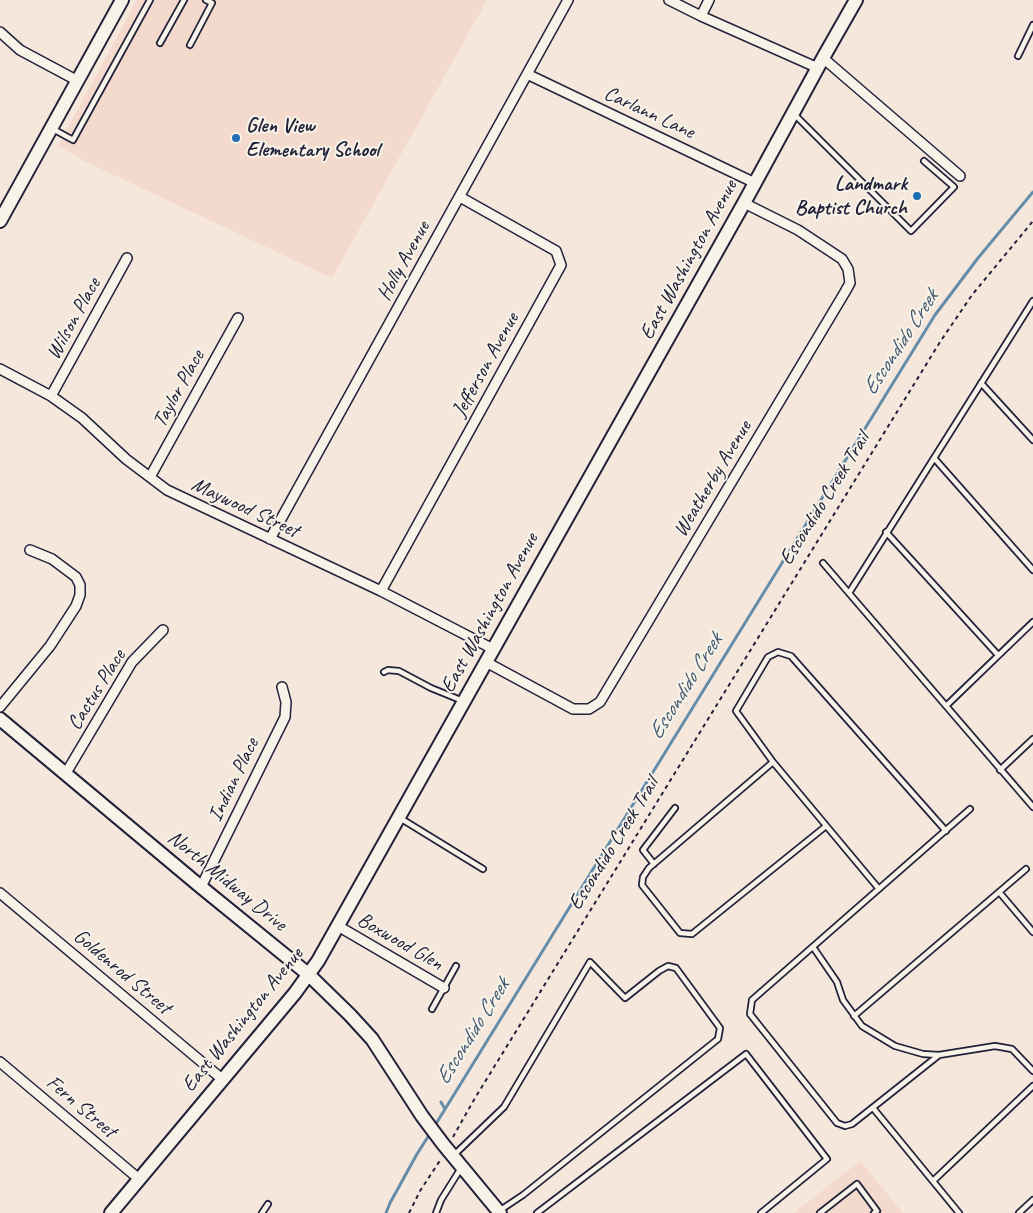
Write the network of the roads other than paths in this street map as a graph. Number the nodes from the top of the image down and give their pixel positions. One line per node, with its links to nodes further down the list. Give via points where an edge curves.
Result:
1 (122, 0): 17 (main road)
2 (150, 0): 19 (lane, via 73,140)
3 (184, 0): 12 (lane)
4 (206, 0): 13 (lane, via 212,3)
5 (568, 0): 16 (street, Holly Avenue)
6 (669, 0): 9 (street)
7 (708, 0): 9 (street)
8 (856, 0): 15 (main road, East Washington Avenue)
9 (701, 16): 15 (street)
10 (1033, 25): 14 (lane)
11 (0, 32): 17 (street, via 20,50)
12 (160, 43)
13 (190, 45)
14 (1018, 56)
15 (820, 63): 18 (main road, East Washington Avenue); 21 (street)
16 (528, 74): 22 (street, Carlann Lane); 23 (street, Holly Avenue)
17 (78, 82): 19 (main road)
18 (793, 114): 20 (lane, via 911,231 954,187); 22 (main road, East Washington Avenue)
19 (52, 128): 25 (main road)
20 (924, 161)
21 (960, 176)
22 (755, 183): 24 (main road, East Washington Avenue)
23 (460, 197): 37 (street, Holly Avenue); 41 (street, Jefferson Avenue, via 556,251 561,265)
24 (744, 203): 45 (main road, East Washington Avenue); 47 (street, Weatherby Avenue, via 798,230 842,259 848,269 850,283 845,292 600,702 588,709 573,709)
25 (0, 221)
26 (127, 258): 32 (street, Wilson Place)
27 (1033, 301): 28 (lane)
28 (1031, 309): 31 (lane)
29 (238, 318): 35 (street, Taylor Place)
30 (0, 369): 32 (street, Maywood Street)
31 (982, 382): 33 (lane); 34 (lane)
32 (51, 396): 35 (street, Maywood Street, via 82,418)
33 (1033, 440)
34 (934, 458): 36 (lane); 40 (lane)
35 (150, 477): 37 (street, Maywood Street, via 167,490)
36 (886, 532): 42 (lane); 46 (lane)
37 (270, 539): 41 (street, Maywood Street)
38 (30, 550): 52 (street, via 52,558 76,578 80,595 50,646)
39 (823, 563): 42 (lane)
40 (1033, 570)
41 (381, 591): 45 (street, Maywood Street)
42 (849, 593): 51 (lane)
43 (1033, 622): 46 (lane)
44 (163, 630): 57 (street, Cactus Place, via 132,662)
45 (493, 649): 47 (main road, East Washington Avenue)
46 (998, 655): 51 (lane)
47 (486, 662): 50 (main road, East Washington Avenue)
48 (384, 672): 50 (lane, via 399,671)
49 (282, 687): 67 (street, Indian Place, via 285,717)
50 (464, 701): 61 (main road, East Washington Avenue)
51 (946, 706): 56 (lane)
52 (0, 707)
53 (0, 718): 57 (main road, North Midway Drive)
54 (1033, 739): 56 (lane)
55 (773, 762): 62 (lane); 63 (lane, via 736,711 768,657 778,652 791,656); 64 (lane)
56 (1000, 770): 58 (lane)
57 (66, 773): 67 (main road, North Midway Drive)
58 (1033, 807)
59 (675, 808): 64 (lane, via 644,850)
60 (970, 809): 63 (lane)
61 (399, 817): 65 (lane); 71 (main road, East Washington Avenue)
62 (826, 826): 64 (lane, via 692,934 680,933 642,885 643,877); 68 (lane)
63 (946, 832): 68 (lane)
64 (654, 864)
65 (482, 869)
66 (1026, 869): 69 (lane)
67 (201, 887): 75 (main road, North Midway Drive)
68 (879, 889): 73 (lane)
69 (1000, 892): 72 (lane); 78 (lane)
70 (0, 893): 82 (street, Goldenrod Street)
71 (338, 926): 75 (main road, East Washington Avenue); 76 (street, Boxwood Glen)
72 (1033, 932)
73 (813, 947): 78 (lane, via 837,982 843,1000); 84 (lane, via 752,1000 750,1014 837,1123 852,1124)
74 (456, 966): 76 (lane)
75 (308, 974): 82 (main road, East Washington Avenue); 85 (main road, North Midway Drive, via 372,1039)
76 (444, 988): 77 (lane)
77 (432, 1009)
78 (854, 1016): 79 (lane, via 862,1026 894,1046)
79 (939, 1055): 81 (lane, via 995,1046 1012,1049); 84 (lane)
80 (0, 1062): 87 (street, Fern Street)
81 (1033, 1070)
82 (222, 1079): 87 (main road, East Washington Avenue)
83 (1033, 1086): 88 (lane)
84 (873, 1108): 88 (lane)
85 (448, 1150): 86 (main road, North Midway Drive); 91 (lane, via 473,1137 504,1107 590,962 625,998 659,971 668,966 676,968 720,1028 718,1039)
86 (462, 1166): 91 (main road, North Midway Drive); 94 (lane)
87 (139, 1179): 92 (main road, East Washington Avenue)
88 (933, 1181): 99 (lane)
89 (1033, 1200): 100 (lane)
90 (268, 1204): 93 (lane)
91 (499, 1212)
92 (111, 1213)
93 (262, 1213)
94 (436, 1213)
95 (537, 1213): 96 (lane, via 746,1054 827,1159)
96 (761, 1213)
97 (820, 1213): 98 (lane, via 857,1184 877,1211)
98 (874, 1213)
99 (959, 1213)
100 (1019, 1213)

